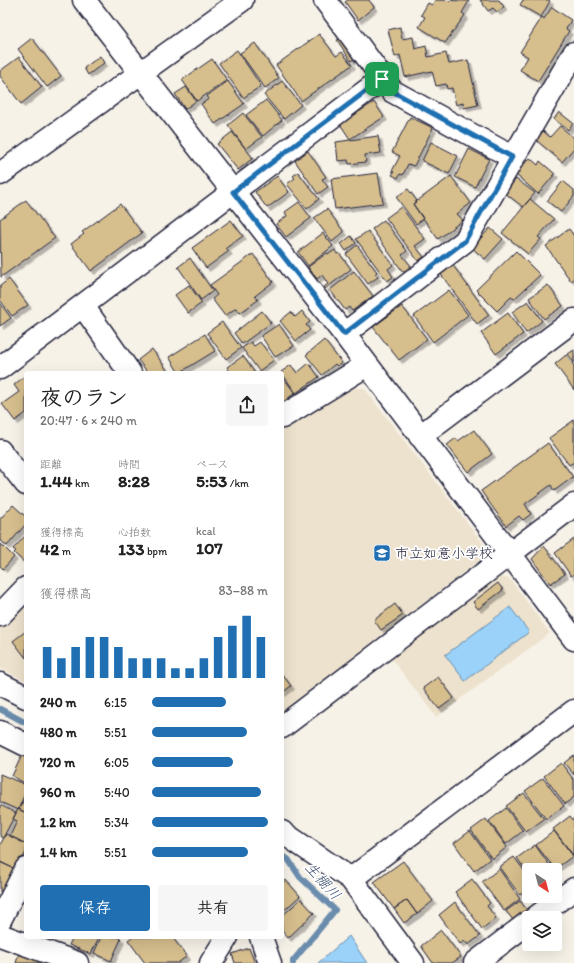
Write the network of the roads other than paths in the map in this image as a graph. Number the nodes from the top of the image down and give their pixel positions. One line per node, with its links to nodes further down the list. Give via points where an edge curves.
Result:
1 (84, 0): 5 (street)
2 (242, 0): 5 (street)
3 (325, 0): 6 (street)
4 (574, 53): 7 (street)
5 (140, 72): 8 (street); 9 (street)
6 (382, 79): 7 (street, via 392,91); 9 (street)
7 (512, 157): 12 (street, via 465,241)
8 (0, 174)
9 (233, 192): 10 (street); 12 (street)
10 (84, 306): 14 (street); 15 (street)
11 (574, 320): 17 (street)
12 (344, 334): 13 (street)
13 (367, 365): 16 (street); 17 (street)
14 (0, 368)
15 (129, 371)
16 (284, 416)
17 (420, 436): 21 (street)
18 (0, 450): 19 (street)
19 (24, 481)
20 (574, 505): 21 (street)
21 (510, 553): 24 (street); 28 (street)
22 (24, 590): 23 (street)
23 (0, 615)
24 (574, 639)
25 (0, 684): 26 (street)
26 (24, 695)
27 (574, 711): 33 (street)
28 (284, 725)
29 (0, 732): 30 (street)
30 (24, 744)
31 (285, 839): 33 (street)
32 (24, 873): 36 (street)
33 (351, 879): 44 (street)
34 (574, 889): 35 (street)
35 (544, 911)
36 (0, 920)
37 (522, 927): 45 (street)
38 (226, 939): 42 (street)
39 (262, 939): 43 (street)
40 (10, 940): 41 (street)
41 (77, 963)
42 (211, 963)
43 (270, 963)
44 (413, 963)
45 (475, 963)

